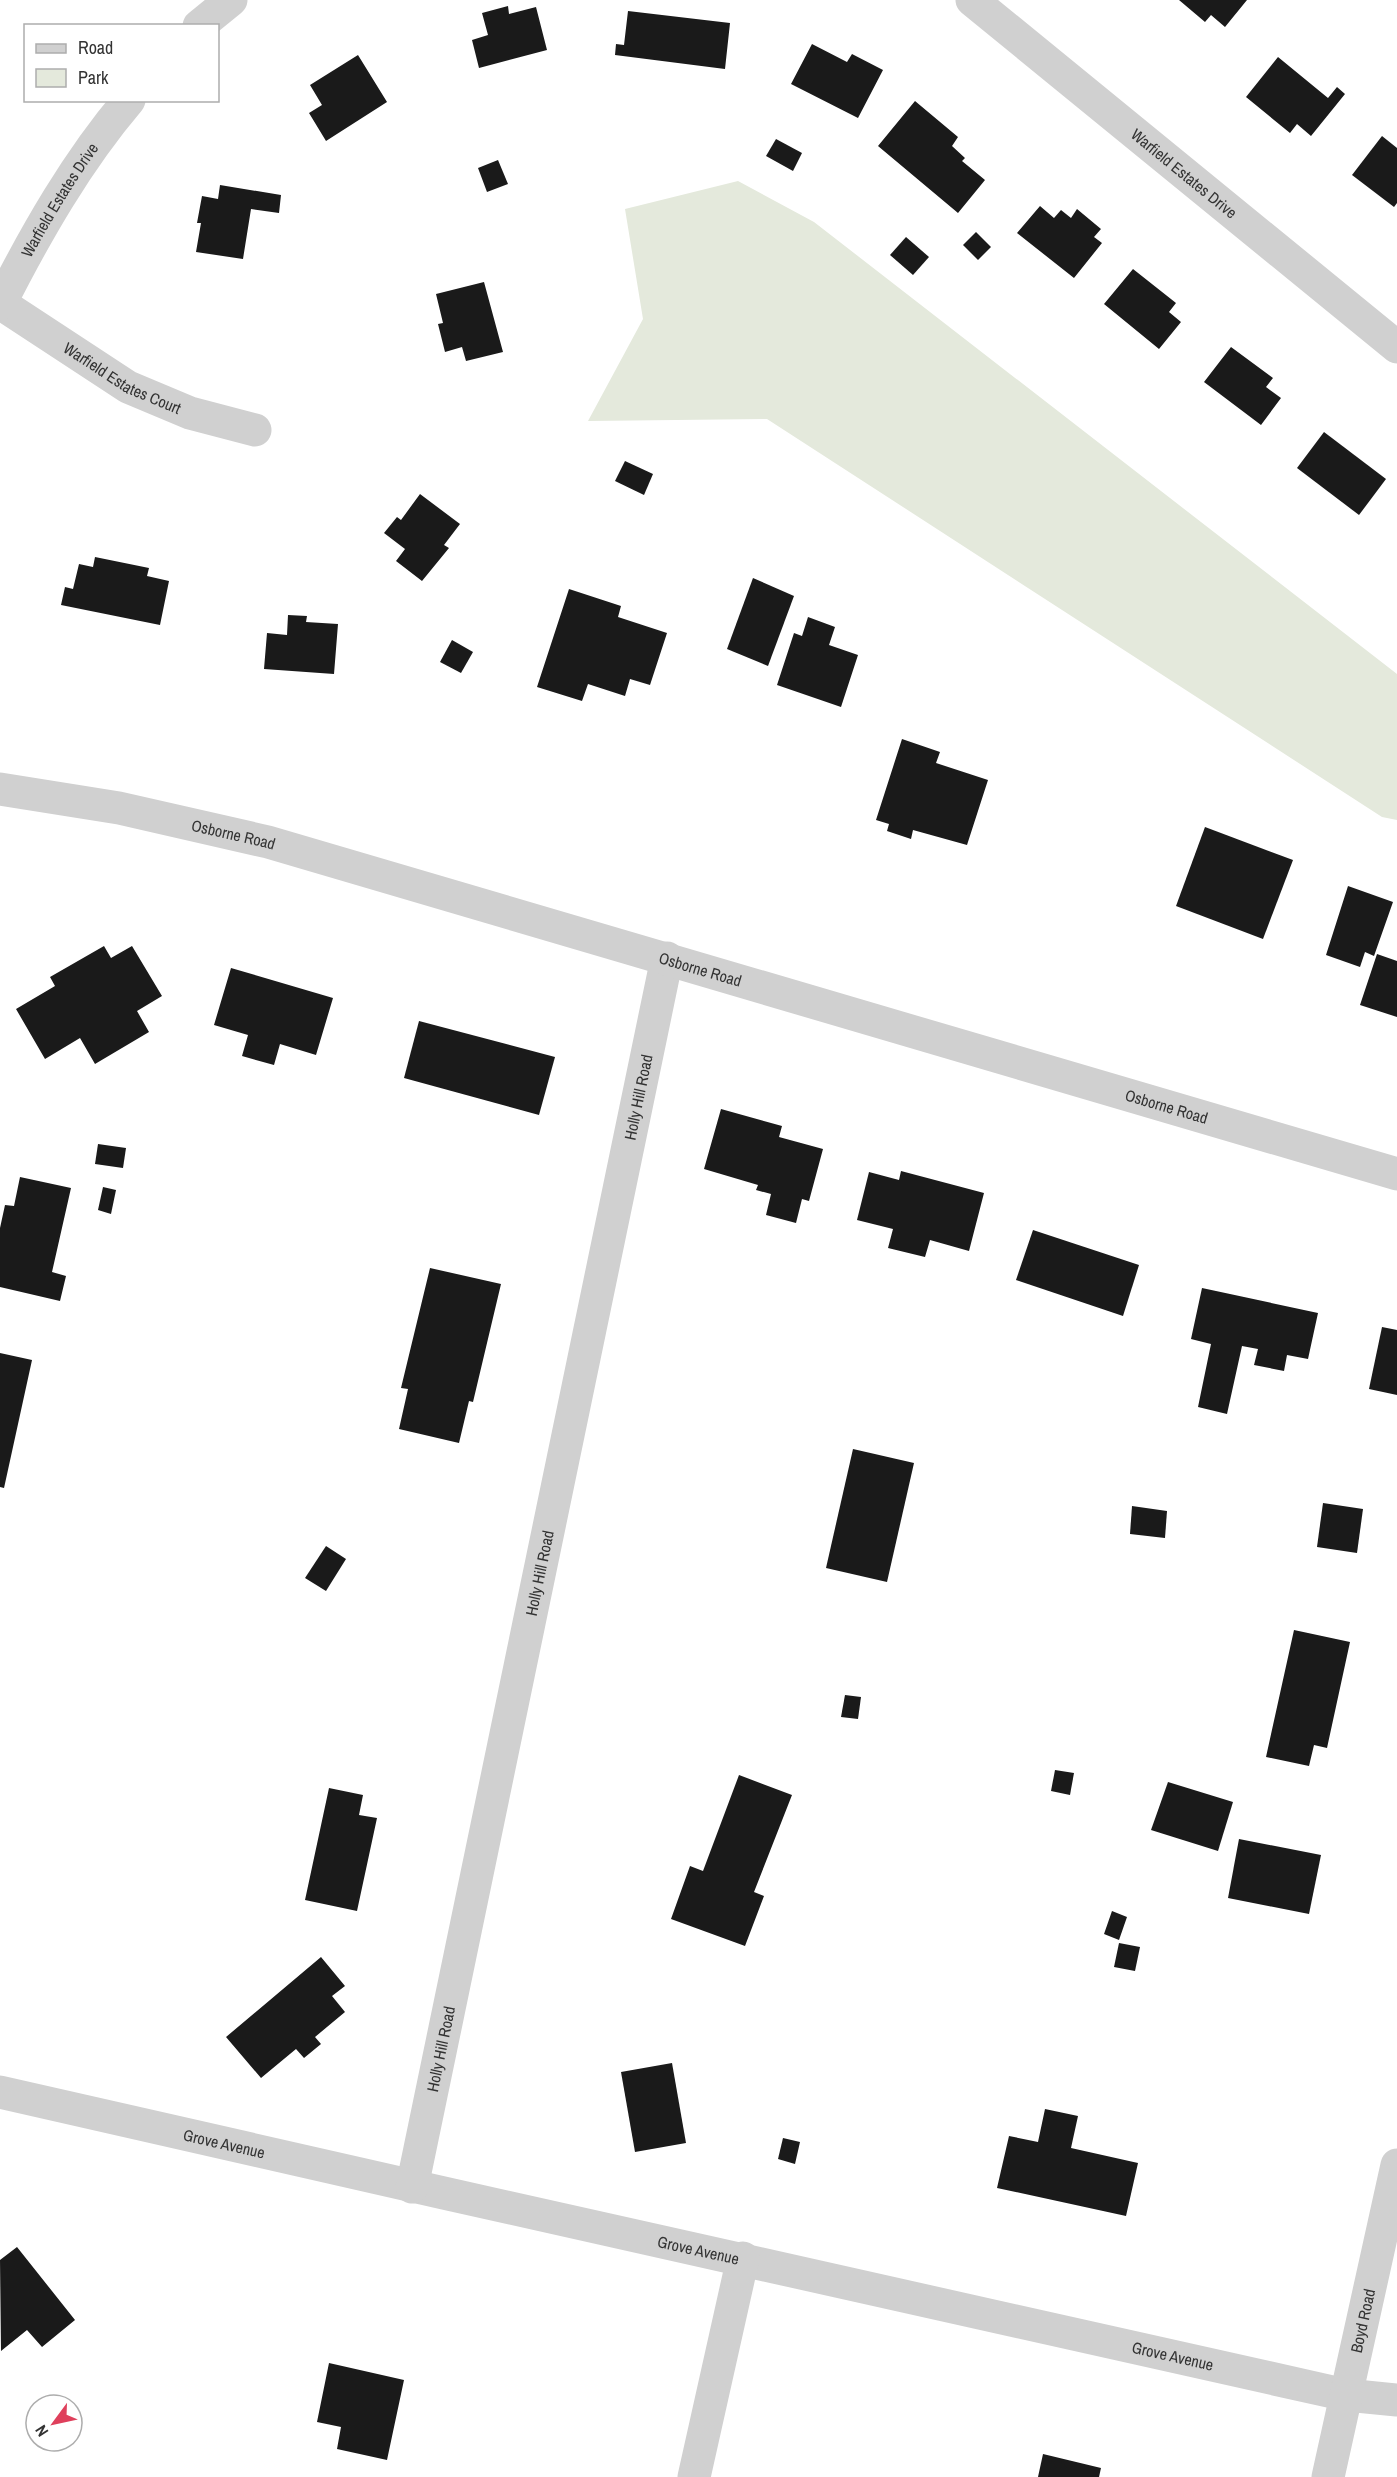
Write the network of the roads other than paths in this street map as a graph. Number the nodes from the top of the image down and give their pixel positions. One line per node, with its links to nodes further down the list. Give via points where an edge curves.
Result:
1 (231, 0): 3 (street)
2 (972, 0): 6 (street, Warfield Estates Drive)
3 (201, 24)
4 (127, 102): 5 (street, Warfield Estates Drive, via 57,201)
5 (0, 303): 7 (street, Warfield Estates Court, via 129,387 190,413)
6 (1397, 347)
7 (255, 430)
8 (0, 789): 9 (street, Osborne Road, via 119,808 268,842)
9 (667, 958): 10 (street, Osborne Road); 13 (street, Holly Hill Road)
10 (1397, 1174)
11 (0, 2092): 13 (street, Grove Avenue)
12 (1397, 2165): 15 (street, Boyd Road)
13 (412, 2187): 14 (street, Grove Avenue)
14 (743, 2258): 15 (street, Grove Avenue); 17 (street)
15 (1346, 2395): 16 (street, Grove Avenue); 18 (street, Boyd Road)
16 (1397, 2400)
17 (694, 2477)
18 (1328, 2477)

